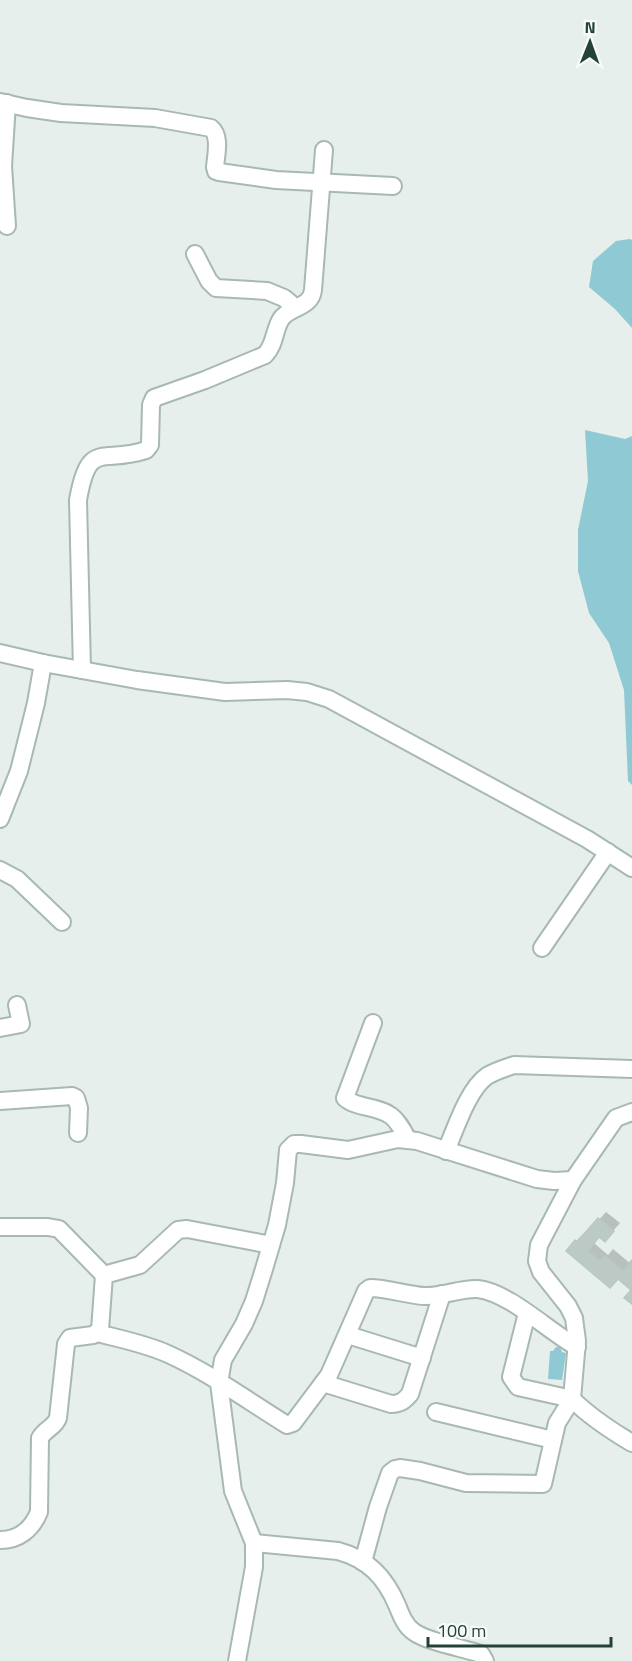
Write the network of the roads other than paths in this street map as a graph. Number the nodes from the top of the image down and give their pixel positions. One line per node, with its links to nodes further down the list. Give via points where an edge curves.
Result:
1 (3, 102): 3 (street, via 61,113 135,116 211,128 216,137 216,171); 5 (street)
2 (324, 150): 3 (street)
3 (321, 183): 4 (street); 7 (street, via 312,296)
4 (393, 186)
5 (7, 226)
6 (195, 254): 7 (street, via 208,281 216,288 267,291)
7 (296, 308): 10 (street, via 280,320 265,355 154,398 150,446 146,450 100,456 88,467 78,500)
8 (0, 653): 9 (street)
9 (43, 663): 10 (street); 11 (street, via 19,771)
10 (82, 670): 12 (street, via 225,692 287,690 329,699)
11 (0, 819)
12 (608, 852): 13 (street); 16 (street)
13 (632, 868)
14 (0, 870): 15 (street, via 17,879)
15 (62, 922)
16 (542, 948)
17 (17, 1005): 19 (street, via 21,1024)
18 (373, 1023): 24 (street, via 345,1098 390,1114)
19 (0, 1028)
20 (632, 1069): 25 (street, via 514,1065 502,1069 478,1085)
21 (0, 1101): 23 (street, via 72,1096 79,1108)
22 (632, 1112): 26 (street, via 616,1118)
23 (78, 1133)
24 (408, 1140): 25 (street); 28 (street, via 348,1150 294,1144 288,1150)
25 (446, 1151): 26 (street, via 537,1179)
26 (573, 1180): 34 (street, via 539,1245 537,1261 541,1272 568,1305 574,1318)
27 (0, 1227): 29 (street, via 59,1229)
28 (271, 1245): 29 (street, via 178,1230 140,1265); 36 (street, via 254,1301 223,1360)
29 (104, 1275): 32 (street)
30 (442, 1294): 31 (street, via 480,1289); 33 (street, via 426,1296 370,1288); 35 (street)
31 (527, 1313): 34 (street); 38 (street, via 513,1382 518,1387)
32 (97, 1334): 36 (street, via 168,1354); 42 (street, via 70,1338 66,1344 57,1422 40,1438 39,1512 23,1534)
33 (348, 1335): 35 (street); 37 (street)
34 (577, 1347): 38 (street)
35 (422, 1358): 37 (street, via 410,1394 399,1404)
36 (219, 1383): 37 (street, via 287,1425 294,1423); 43 (street, via 233,1491)
37 (323, 1383)
38 (572, 1399): 40 (street, via 557,1424); 41 (street, via 603,1426)
39 (436, 1412): 40 (street)
40 (553, 1440): 44 (street, via 546,1479 538,1485 466,1483 395,1469 378,1507)
41 (632, 1443)
42 (0, 1540)
43 (254, 1543): 44 (street, via 338,1551); 45 (street, via 254,1567)
44 (363, 1562): 46 (street, via 388,1586 406,1624 415,1633 481,1654)
45 (237, 1661)
46 (485, 1661)

